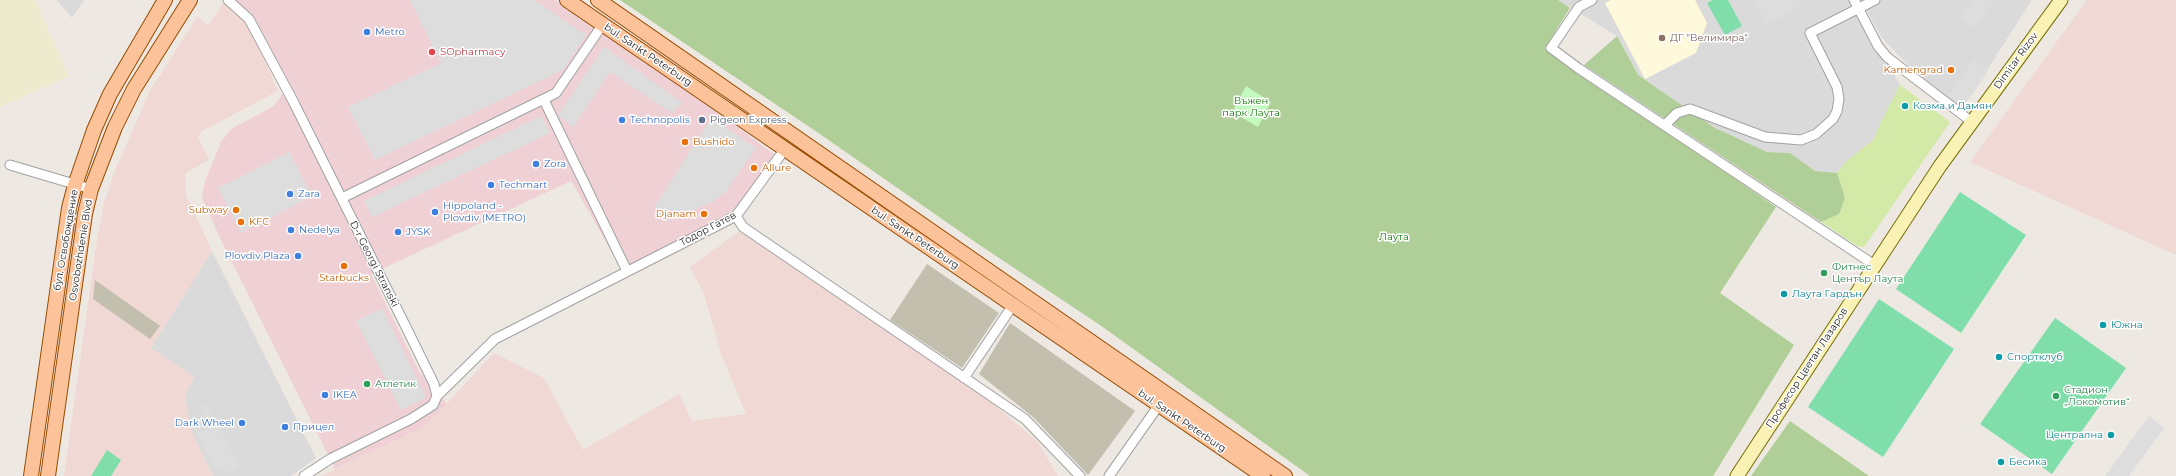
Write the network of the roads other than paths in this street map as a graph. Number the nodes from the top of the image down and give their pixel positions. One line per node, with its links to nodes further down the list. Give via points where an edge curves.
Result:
1 (165, 0): 17 (main road, бул. Освобождение, via 110,94 94,130)
2 (190, 0): 18 (main road, Osvobozhdenie Blvd, via 134,90 115,127)
3 (228, 0): 19 (street, D-r Georgi Stranski, via 249,19)
4 (567, 0): 11 (main road, bul. Sankt Peterburg)
5 (598, 0): 33 (main road, bul. Sankt Peterburg)
6 (1592, 0): 14 (street, via 1579,7 1551,48)
7 (1854, 0): 10 (street)
8 (1875, 0): 10 (street)
9 (2061, 0): 13 (street, Dimitar Rizov)
10 (1859, 8): 13 (street, via 1878,46 1887,57); 14 (street, via 1810,33 1837,87 1839,99 1833,119 1816,134 1801,140 1765,137 1690,109 1677,113)
11 (603, 24): 12 (street, via 556,92); 15 (main road, bul. Sankt Peterburg)
12 (544, 100): 19 (street); 22 (street)
13 (1972, 122): 21 (street, Професор Цветан Лазаров, via 1940,166)
14 (1665, 125): 21 (street)
15 (785, 149): 20 (street, Тодор Гатев); 23 (main road, bul. Sankt Peterburg)
16 (10, 165): 17 (street)
17 (75, 185): 18 (street); 27 (main road, бул. Освобождение, via 69,208)
18 (92, 189): 28 (main road, Osvobozhdenie Blvd, via 85,214)
19 (342, 198): 25 (street, D-r Georgi Stranski)
20 (736, 216): 22 (street, Тодор Гатев); 24 (street, via 743,227)
21 (1876, 266): 34 (street, Професор Цветан Лазаров)
22 (628, 270): 25 (street, Тодор Гатев, via 495,339)
23 (1013, 304): 24 (street); 26 (main road, bul. Sankt Peterburg)
24 (964, 378): 30 (street, via 1025,419)
25 (437, 396): 29 (street, via 433,405 411,419 330,459)
26 (1159, 405): 31 (street); 32 (main road, bul. Sankt Peterburg)
27 (31, 476)
28 (48, 476)
29 (304, 476)
30 (1080, 476)
31 (1108, 476)
32 (1263, 476)
33 (1285, 476)
34 (1737, 476)

